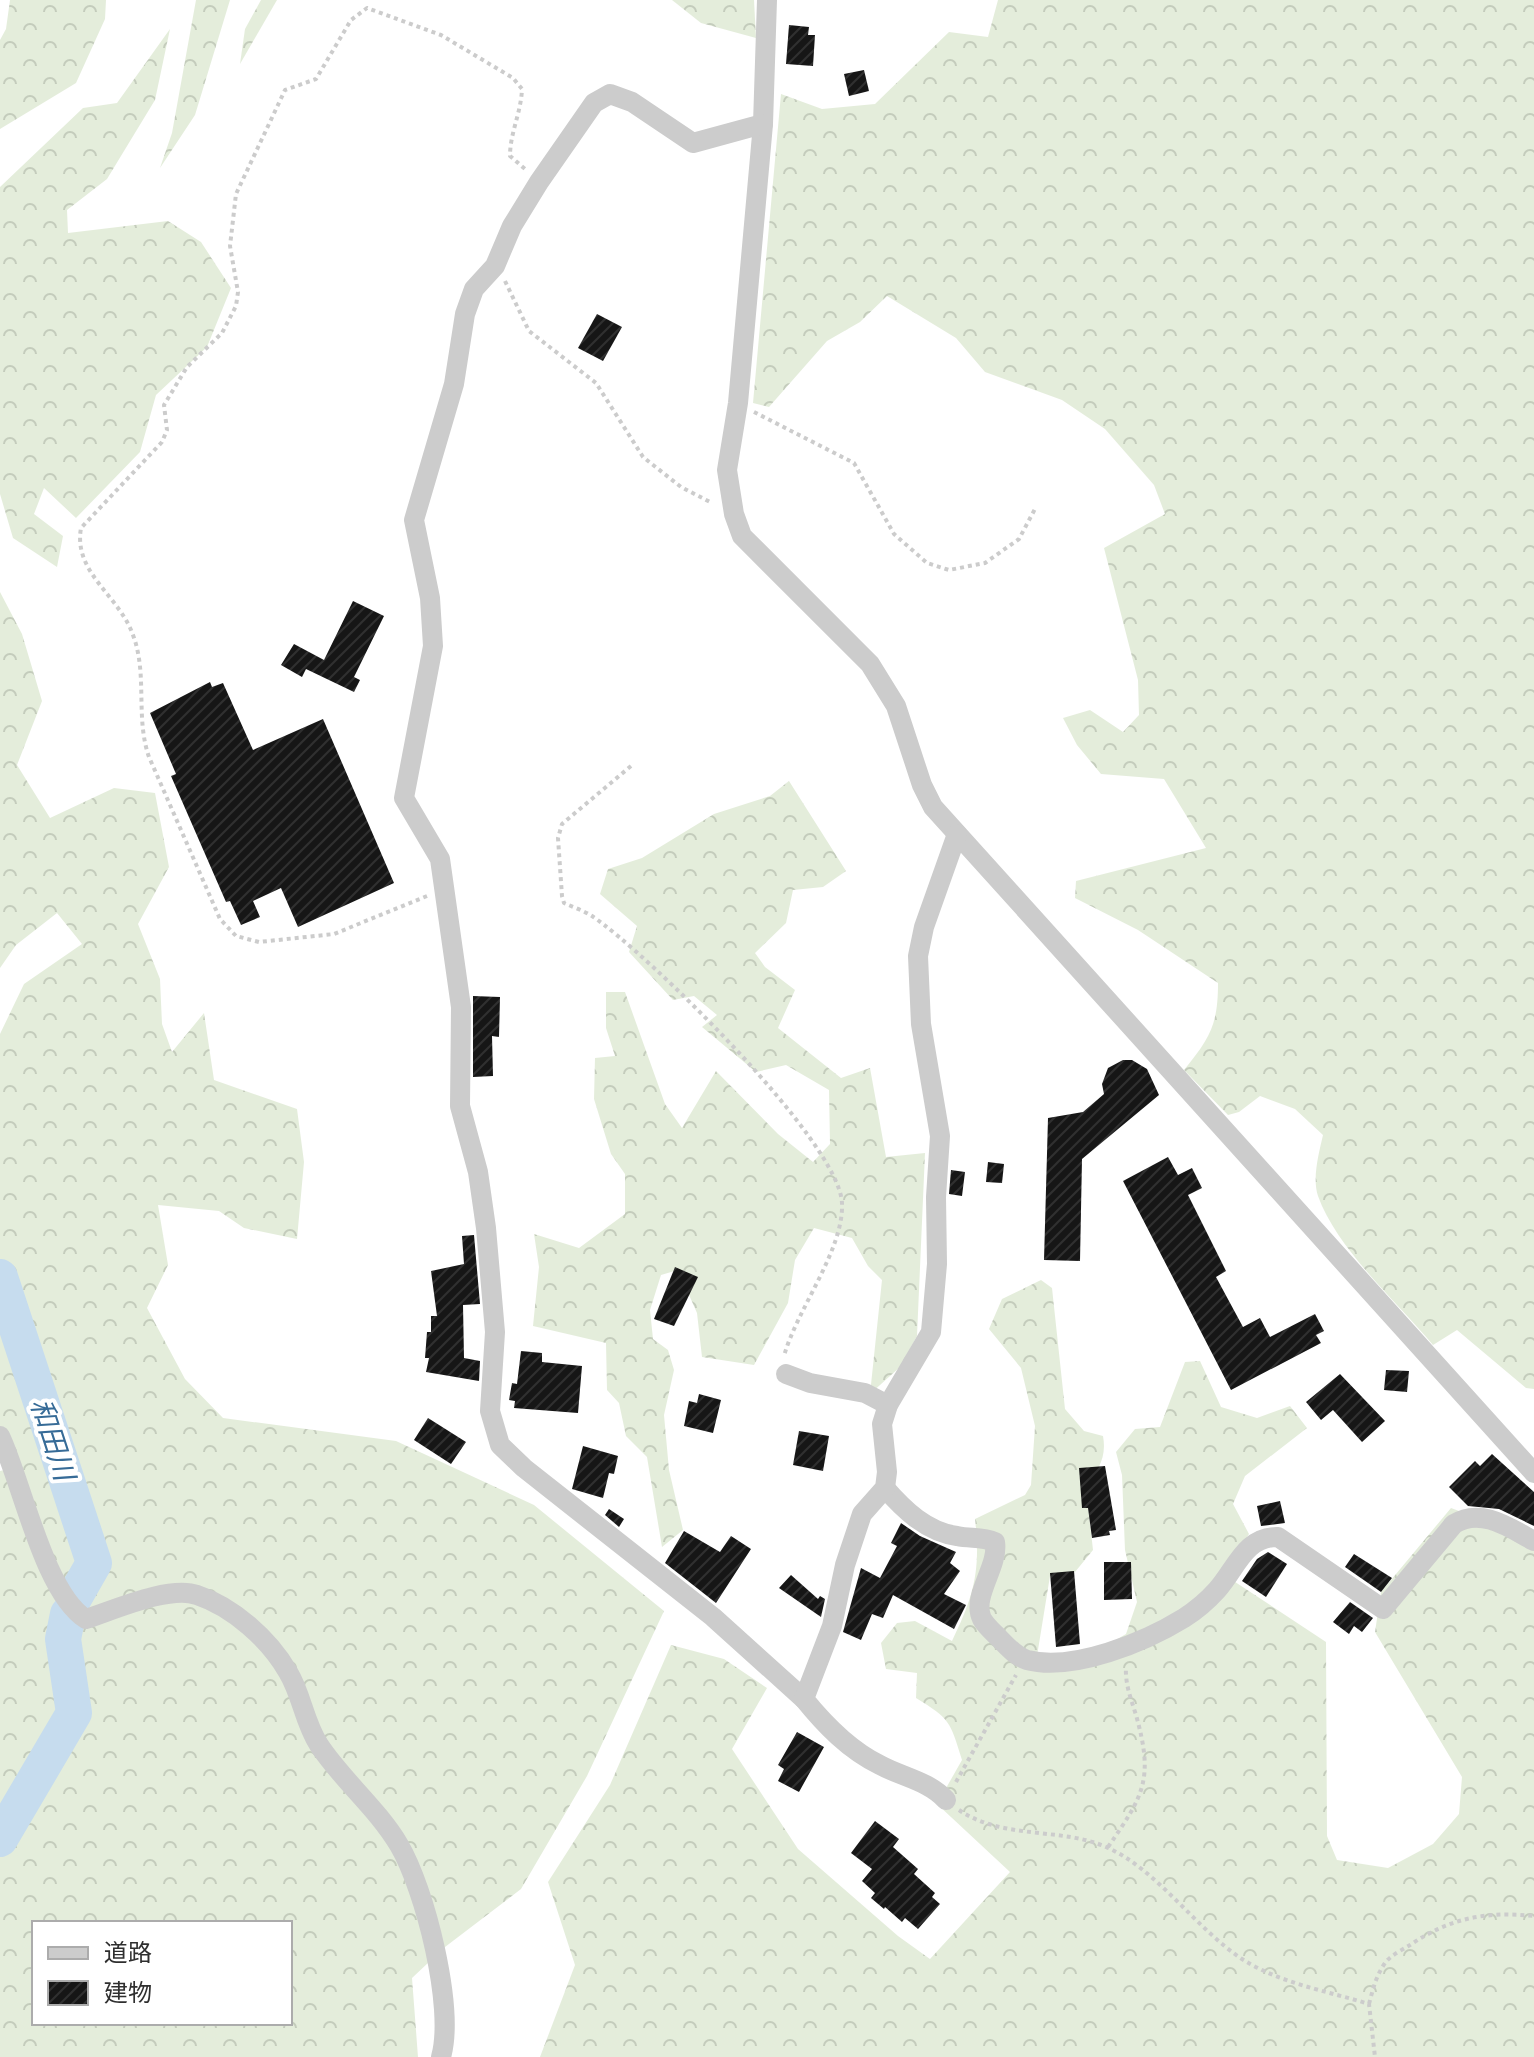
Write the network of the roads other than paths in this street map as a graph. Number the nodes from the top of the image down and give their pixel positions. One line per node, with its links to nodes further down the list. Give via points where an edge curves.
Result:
1 (767, 0): 2 (street)
2 (763, 124): 3 (street, via 738,403 727,470 734,514 742,536 757,554 870,664 896,706 933,807); 10 (street, via 693,143 632,102 610,94 594,103 512,226 495,266 474,289 454,384 414,520 430,598 433,646 404,798 440,859 461,1007 460,1106 486,1228 495,1332 490,1411 500,1445 713,1617)
3 (957, 834): 5 (street, via 918,956 921,1024 940,1136 931,1332); 7 (street)
4 (786, 1374): 5 (street, via 865,1393)
5 (888, 1405): 8 (street, via 882,1424)
6 (0, 1436): 12 (street, via 39,1543 76,1613 86,1619 179,1591 198,1595 257,1632 289,1673 319,1745 400,1847 433,1935 445,2045)
7 (1534, 1473)
8 (885, 1488): 9 (street, via 903,1509 945,1534 995,1542 979,1608 983,1620 1012,1652 1048,1662 1133,1644 1185,1617 1216,1591 1251,1544 1264,1537 1278,1537 1383,1609 1465,1517 1480,1516); 10 (street, via 862,1514 832,1626)
9 (1534, 1541)
10 (804, 1699): 11 (street, via 848,1745 877,1764 936,1789)
11 (946, 1800)
12 (441, 2057)

